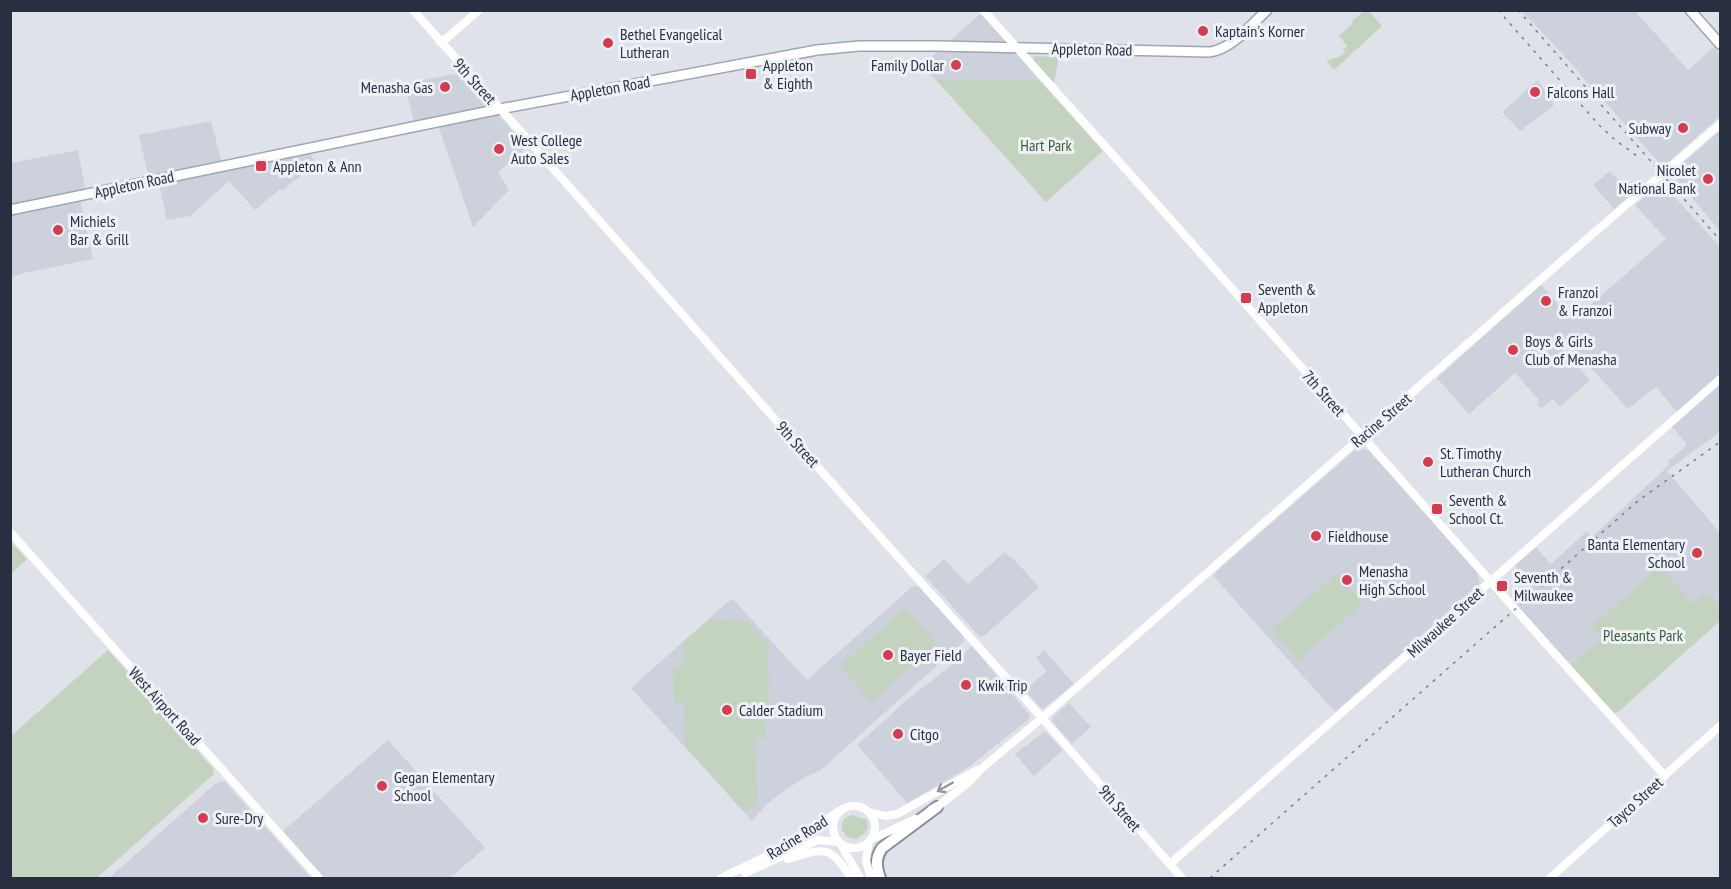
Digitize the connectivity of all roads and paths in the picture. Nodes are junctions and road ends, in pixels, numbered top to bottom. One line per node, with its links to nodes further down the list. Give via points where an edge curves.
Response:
1 (413, 10): 6 (street, 9th Street)
2 (478, 10): 6 (street)
3 (983, 10): 8 (street, 7th Street)
4 (1268, 10): 8 (main road, Appleton Road, via 1218,51)
5 (1690, 10): 7 (main road)
6 (440, 42): 9 (street, 9th Street)
7 (1720, 44)
8 (1017, 48): 9 (main road, Appleton Road, via 840,47); 13 (street, 7th Street)
9 (500, 109): 11 (main road, Appleton Road); 16 (street, 9th Street)
10 (1720, 124): 13 (street, Racine Street)
11 (10, 210)
12 (1720, 379): 15 (street, Milwaukee Street)
13 (1363, 436): 15 (street, 7th Street); 16 (street, Racine Street)
14 (10, 532): 28 (street, West Airport Road)
15 (1491, 581): 19 (street, 7th Street); 26 (street, Milwaukee Street)
16 (1042, 718): 18 (street); 26 (street, 9th Street)
17 (1720, 726): 19 (street, Tayco Street)
18 (981, 769): 20 (street); 22 (street, one-way to 22, via 897,814)
19 (1665, 776): 36 (street, Tayco Street)
20 (937, 807): 23 (street); 34 (highway, via 882,848 877,862)
21 (839, 811): 22 (street, via 858,806); 24 (street, via 832,830); 27 (street, Racine Road)
22 (870, 812): 23 (street, via 875,830)
23 (870, 841): 24 (street, via 852,848); 33 (street, via 866,861)
24 (839, 843): 25 (street, Racine Road, via 818,840); 32 (street)
25 (767, 863): 27 (street, Racine Road); 31 (street, via 824,851 836,857)
26 (1170, 864): 35 (street, 9th Street)
27 (744, 871): 29 (street, Racine Road); 30 (street, Racine Road)
28 (319, 879)
29 (722, 879)
30 (730, 879)
31 (851, 879)
32 (860, 879)
33 (871, 879)
34 (880, 879)
35 (1182, 879)
36 (1550, 879)

